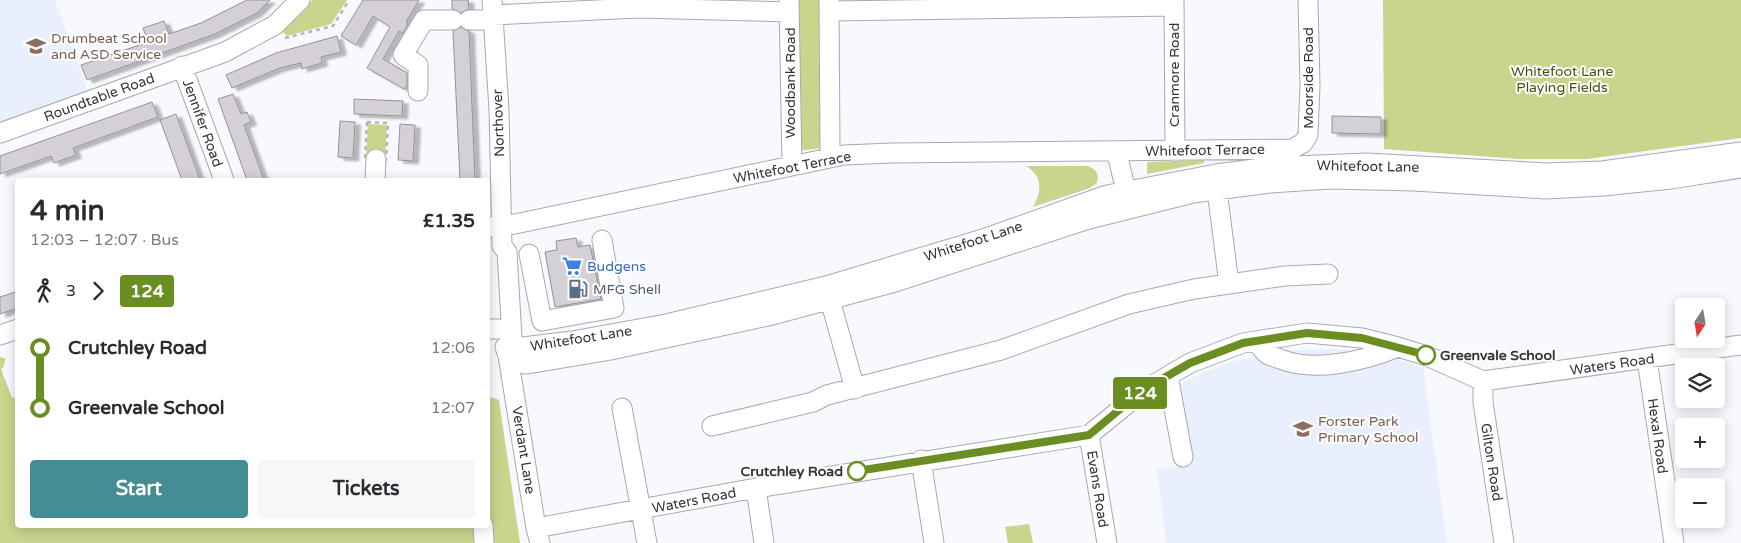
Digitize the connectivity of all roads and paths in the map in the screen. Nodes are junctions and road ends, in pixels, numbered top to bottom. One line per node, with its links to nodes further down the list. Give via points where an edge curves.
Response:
1 (300, 0): 9 (street, Roundtable Road)
2 (349, 0): 9 (path, via 333,26 285,38)
3 (1308, 0): 13 (street, Moorside Road, via 1308,135 1303,143)
4 (1174, 3): 6 (street); 14 (street, Cranmore Road)
5 (638, 4): 7 (street); 8 (street)
6 (830, 5): 17 (street, via 830,148)
7 (789, 6): 19 (street, Woodbank Road)
8 (492, 11): 11 (street, via 461,20 424,20 403,55 418,65); 26 (street, Northover, via 499,110)
9 (275, 25): 10 (street, Roundtable Road, via 225,52)
10 (182, 66): 12 (street, Roundtable Road); 22 (street, Jennifer Road)
11 (418, 91)
12 (0, 133)
13 (1292, 149): 14 (street, Whitefoot Terrace)
14 (1175, 150): 15 (street, Whitefoot Terrace)
15 (1118, 151): 17 (street, Whitefoot Terrace, via 892,153); 25 (street)
16 (1741, 152): 21 (street, Whitefoot Lane, via 1602,171 1546,173 1366,163)
17 (833, 157): 19 (street, Whitefoot Terrace)
18 (376, 159): 18 (path, via 365,159 367,122 388,123 386,160); 23 (street)
19 (792, 166): 26 (street, Whitefoot Terrace)
20 (1741, 168): 21 (street, Whitefoot Lane, via 1672,179 1546,188 1404,180)
21 (1330, 171): 24 (street, Whitefoot Lane); 25 (street, Whitefoot Lane, via 1270,167 1216,174)
22 (223, 178)
23 (375, 178)
24 (1217, 190): 25 (street, Whitefoot Lane); 33 (street)
25 (1128, 199): 34 (street, Whitefoot Lane, via 1107,194)
26 (494, 226): 28 (street, Northover)
27 (602, 240): 35 (street, via 614,308)
28 (502, 246): 30 (street, Northover, via 507,252); 36 (street, Northover, via 497,252)
29 (529, 254): 31 (street)
30 (508, 274): 31 (street); 43 (street, Northover, via 512,338)
31 (533, 274): 35 (street, via 542,321)
32 (1328, 274): 33 (street)
33 (1229, 284): 47 (street, via 1130,304 1002,350)
34 (828, 293): 39 (street, Whitefoot Lane); 43 (street, Whitefoot Lane, via 698,332 611,350 525,364); 47 (street)
35 (602, 310): 39 (street)
36 (494, 329): 43 (street, Northover)
37 (15, 330): 38 (street)
38 (0, 335)
39 (606, 335): 43 (street, Whitefoot Lane, via 522,347)
40 (1255, 341): 42 (street, via 1307,333 1362,338); 42 (street, via 1267,354 1300,364 1358,360); 45 (street, via 1190,363)
41 (1741, 344): 44 (street, Waters Road)
42 (1398, 347): 46 (street, via 1443,362)
43 (508, 356): 56 (street, Verdant Lane)
44 (1647, 359): 46 (street, Waters Road); 63 (street, Hexal Road)
45 (1168, 376): 50 (street, via 1143,390); 51 (street)
46 (1483, 381): 62 (street, Gilton Road, via 1483,402)
47 (855, 389): 49 (street)
48 (622, 408): 54 (street)
49 (712, 426)
50 (1089, 435): 52 (street, Waters Road); 61 (street, Evans Road)
51 (1183, 457)
52 (921, 460): 53 (street, Waters Road); 60 (street)
53 (756, 488): 54 (street, Waters Road); 59 (street)
54 (641, 510): 56 (street, Waters Road); 58 (street)
55 (483, 528): 57 (street)
56 (538, 535)
57 (484, 543)
58 (647, 543)
59 (764, 543)
60 (934, 543)
61 (1107, 543)
62 (1504, 543)
63 (1674, 543)

